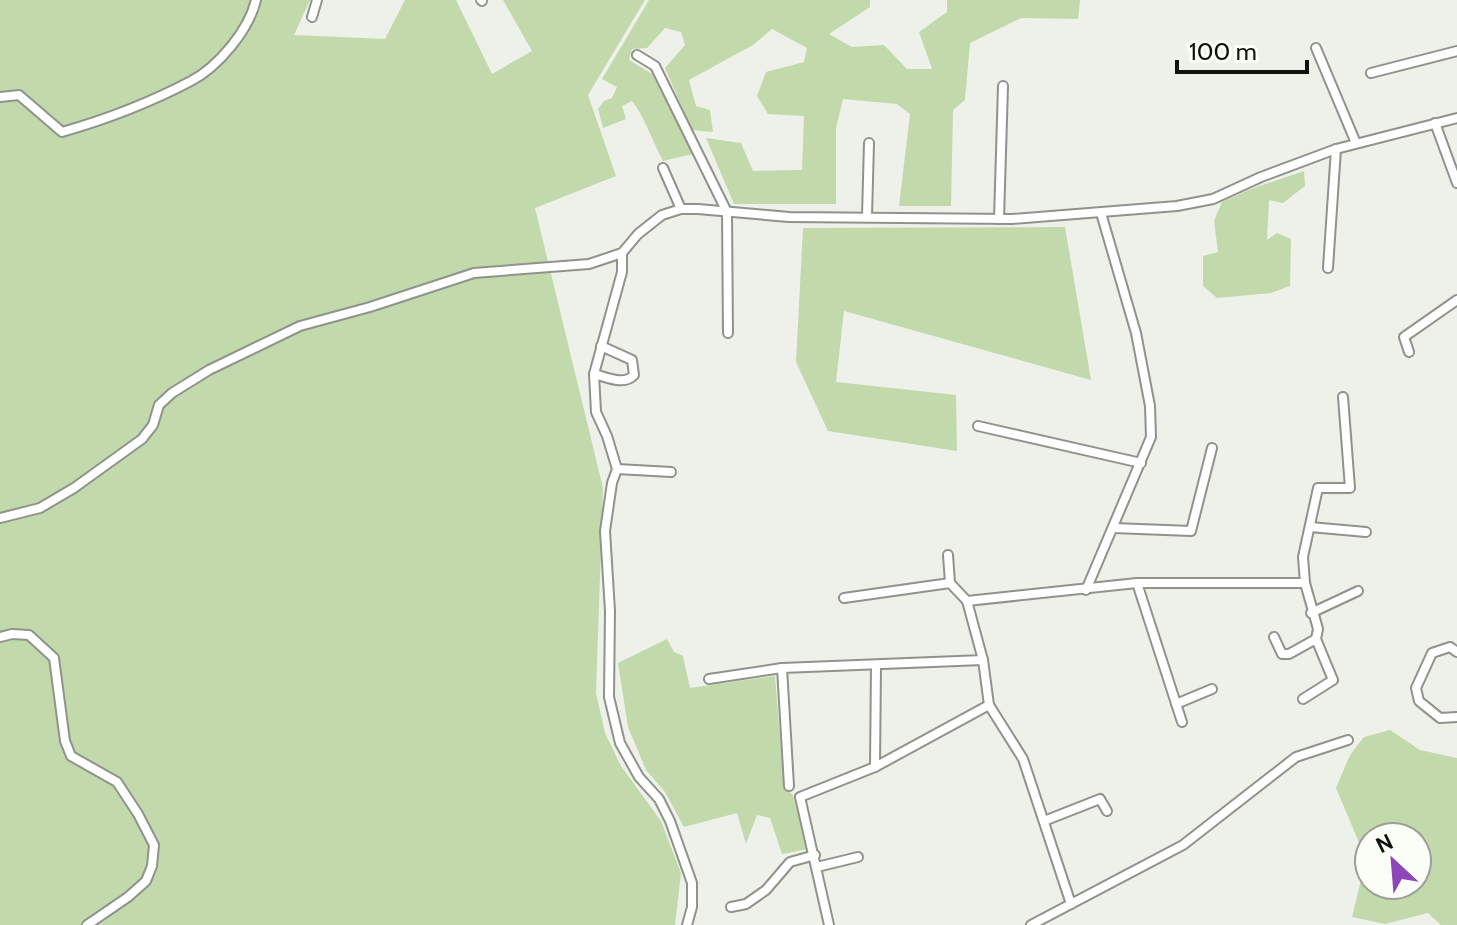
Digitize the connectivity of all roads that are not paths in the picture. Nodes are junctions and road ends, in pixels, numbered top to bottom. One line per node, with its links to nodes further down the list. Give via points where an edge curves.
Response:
1 (256, 0): 9 (street, via 231,47 193,80 85,125 62,132 19,95)
2 (317, 0): 3 (street)
3 (312, 17)
4 (1316, 48): 13 (street)
5 (1457, 51): 7 (street)
6 (637, 55): 18 (street, via 655,66)
7 (1371, 73)
8 (1003, 86): 21 (street)
9 (0, 97)
10 (1457, 118): 11 (street)
11 (1435, 123): 13 (street); 16 (street)
12 (869, 143): 20 (street)
13 (1356, 143): 14 (street)
14 (1336, 149): 19 (street, via 1213,199); 23 (street)
15 (663, 168): 17 (street)
16 (1457, 183)
17 (681, 209): 18 (street); 22 (street, via 652,221)
18 (727, 212): 20 (street); 25 (street)
19 (1101, 213): 21 (street); 32 (street, via 1136,333 1150,406 1151,437)
20 (867, 216): 21 (street)
21 (999, 219)
22 (622, 253): 26 (street, via 622,272); 35 (street, via 589,264 474,273 300,326 172,393 159,405 142,439 74,488 40,508)
23 (1328, 268)
24 (1457, 300): 27 (street, via 1404,337)
25 (728, 333)
26 (601, 346): 28 (street); 28 (street, via 632,360 634,375 623,381)
27 (1409, 352)
28 (594, 374): 33 (street, via 596,412)
29 (1343, 397): 36 (street, via 1350,488 1318,488)
30 (978, 426): 32 (street)
31 (1212, 448): 37 (street, via 1191,531)
32 (1141, 463): 37 (street)
33 (617, 469): 34 (street); 73 (street, via 605,531 609,697 620,743 659,799 688,871 692,907)
34 (671, 472)
35 (0, 518)
36 (1310, 527): 38 (street); 42 (street, via 1303,557)
37 (1113, 528): 43 (street)
38 (1366, 532)
39 (948, 555): 40 (street)
40 (950, 583): 45 (street); 46 (street)
41 (1137, 583): 42 (street); 43 (street); 58 (street)
42 (1305, 583): 47 (street)
43 (1086, 590): 46 (street)
44 (1358, 591): 47 (street)
45 (844, 598)
46 (967, 601): 52 (street)
47 (1311, 613): 50 (street)
48 (0, 637): 72 (street, via 29,635 54,658 71,756 117,782 154,845 146,881)
49 (1274, 637): 50 (street, via 1282,654)
50 (1316, 639): 57 (street, via 1333,680)
51 (1457, 652): 60 (street, via 1450,647 1432,653 1416,688 1419,701 1440,718)
52 (983, 660): 53 (street); 59 (street)
53 (876, 665): 54 (street); 63 (street)
54 (782, 668): 55 (street); 64 (street)
55 (709, 679)
56 (1212, 689): 58 (street)
57 (1303, 699)
58 (1176, 704): 61 (street)
59 (989, 705): 63 (street); 66 (street, via 1023,759)
60 (1457, 717)
61 (1182, 722)
62 (1348, 740): 70 (street, via 1296,757 1183,845)
63 (875, 767): 67 (street, via 800,797)
64 (789, 786)
65 (1107, 811): 66 (street, via 1100,799)
66 (1044, 821): 70 (street)
67 (815, 855): 69 (street); 71 (street, via 790,862 766,890)
68 (858, 857): 69 (street)
69 (817, 867): 74 (street)
70 (1071, 904): 75 (street)
71 (731, 907)
72 (87, 925)
73 (687, 925)
74 (829, 925)
75 (1031, 925)

